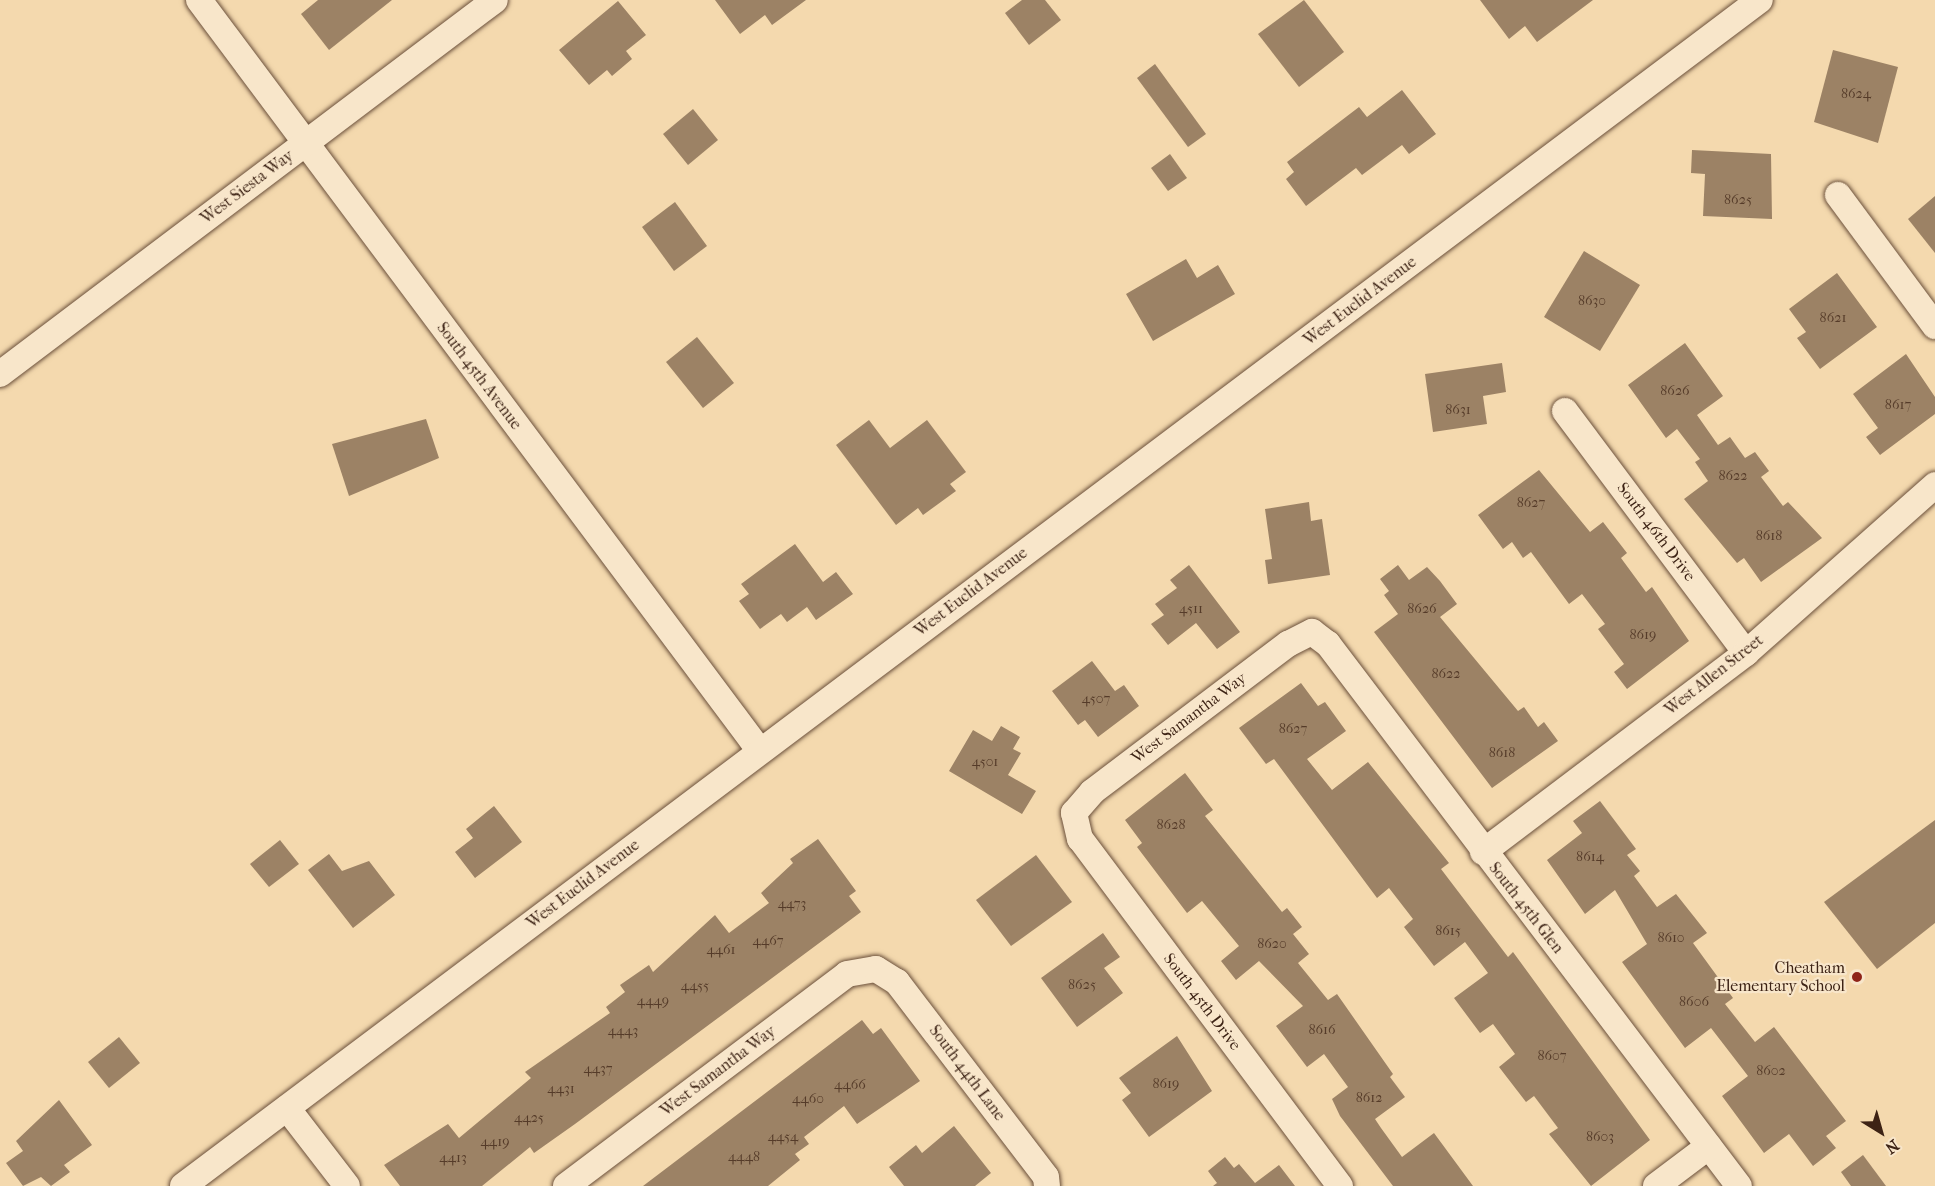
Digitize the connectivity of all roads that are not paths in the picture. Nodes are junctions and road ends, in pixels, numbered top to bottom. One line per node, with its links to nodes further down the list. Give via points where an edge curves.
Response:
1 (199, 0): 4 (street, South 45th Avenue)
2 (495, 0): 4 (street, West Siesta Way)
3 (1760, 0): 12 (street, West Euclid Avenue)
4 (305, 143): 7 (street, West Siesta Way); 12 (street, South 45th Avenue)
5 (1838, 195): 6 (street)
6 (1935, 326)
7 (0, 374)
8 (1565, 411): 11 (street, South 46th Drive)
9 (1935, 485): 11 (street, West Allen Street)
10 (1312, 632): 13 (street, West Samantha Way, via 1288,644 1092,792); 14 (street, South 45th Glen, via 1328,644)
11 (1746, 653): 14 (street, West Allen Street)
12 (759, 751): 16 (street, West Euclid Avenue)
13 (1074, 813): 22 (street, South 45th Drive, via 1080,839)
14 (1483, 852): 17 (street, South 45th Glen)
15 (876, 969): 20 (street, West Samantha Way, via 847,974); 21 (street, South 44th Lane, via 897,982 1046,1177)
16 (286, 1108): 18 (street, West Euclid Avenue); 19 (street)
17 (1708, 1146): 23 (street); 24 (street, South 45th Glen)
18 (183, 1186)
19 (347, 1186)
20 (566, 1186)
21 (1047, 1186)
22 (1340, 1186)
23 (1656, 1186)
24 (1739, 1186)

